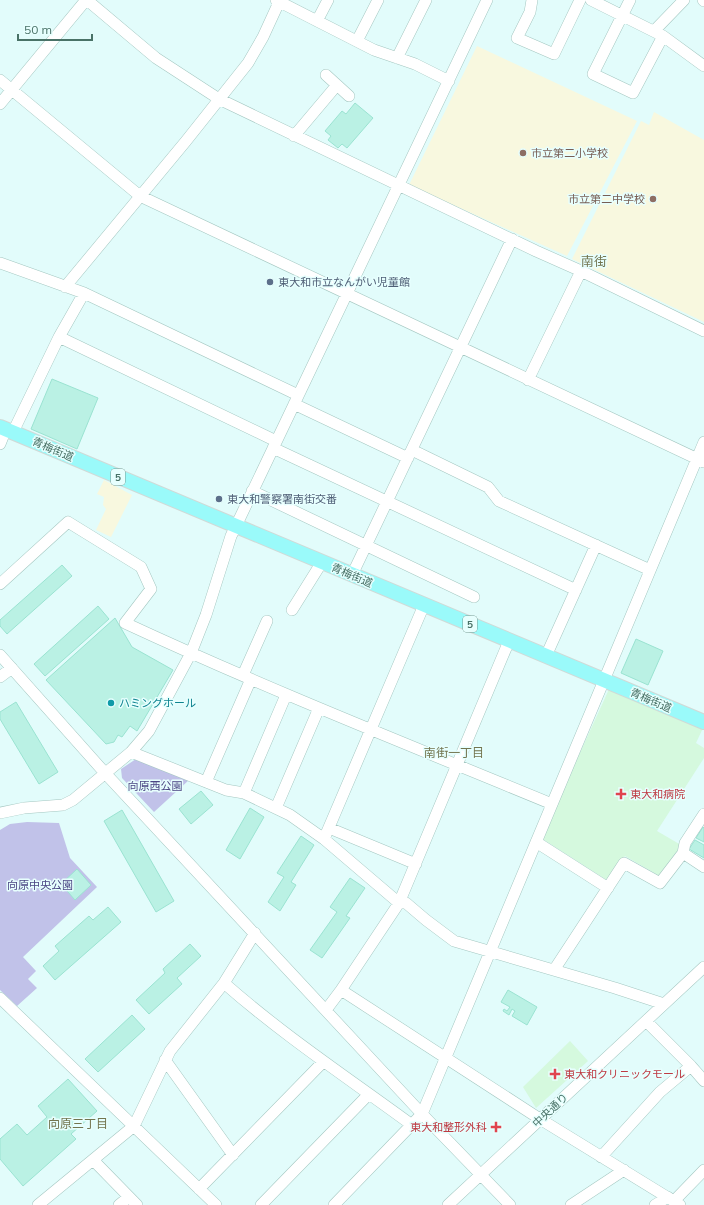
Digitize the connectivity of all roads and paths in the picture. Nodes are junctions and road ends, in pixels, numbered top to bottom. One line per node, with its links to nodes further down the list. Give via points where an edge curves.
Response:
1 (87, 0): 22 (street); 24 (street, via 156,58)
2 (328, 0): 13 (street)
3 (378, 0): 15 (street)
4 (426, 0): 16 (street)
5 (487, 0): 20 (street)
6 (532, 0): 7 (street, via 530,12 517,38 554,54)
7 (580, 0)
8 (590, 0): 12 (street)
9 (630, 0): 12 (street)
10 (684, 0): 14 (street)
11 (279, 1): 13 (street); 24 (street, via 263,37 248,62)
12 (622, 15): 14 (street); 14 (street, via 594,75 633,93)
13 (317, 21): 15 (street)
14 (658, 33): 17 (street)
15 (357, 41): 16 (street)
16 (397, 58): 20 (street)
17 (704, 66)
18 (326, 75): 21 (street)
19 (0, 80): 22 (street)
20 (448, 81): 27 (street)
21 (337, 85): 23 (street); 26 (street)
22 (12, 90): 25 (street); 28 (street)
23 (349, 96)
24 (219, 99): 26 (street); 28 (street)
25 (0, 104)
26 (294, 136): 27 (street)
27 (399, 186): 29 (street); 34 (street)
28 (140, 196): 32 (street); 34 (street)
29 (512, 239): 31 (street); 37 (street)
30 (0, 264): 32 (street)
31 (580, 271): 35 (street); 38 (street)
32 (65, 287): 33 (street)
33 (84, 293): 36 (street); 39 (street)
34 (346, 294): 37 (street); 39 (street)
35 (704, 331)
36 (59, 337): 40 (street); 43 (street)
37 (460, 348): 38 (street); 44 (street)
38 (528, 380): 45 (street)
39 (296, 400): 43 (street); 44 (street)
40 (6, 430): 42 (street); 48 (main road, 青梅街道 / 5)
41 (704, 442): 45 (street)
42 (0, 444)
43 (275, 444): 46 (street); 47 (street)
44 (410, 454): 47 (street); 50 (street, via 488,487 499,500)
45 (700, 460): 52 (street)
46 (252, 491): 48 (street); 49 (street)
47 (387, 501): 49 (street); 55 (street)
48 (236, 526): 51 (main road, 青梅街道 / 5); 61 (street)
49 (366, 545): 53 (street); 56 (street)
50 (596, 545): 52 (street); 55 (street)
51 (322, 562): 53 (main road, 青梅街道 / 5); 58 (street)
52 (650, 570): 67 (street)
53 (352, 575): 57 (main road, 青梅街道 / 5)
54 (0, 584): 61 (street, via 68,522 141,568 151,589 124,623)
55 (576, 590): 63 (street)
56 (474, 597)
57 (424, 605): 60 (main road, 青梅街道 / 5); 71 (street)
58 (292, 610)
59 (267, 621): 66 (street)
60 (509, 641): 63 (main road, 青梅街道 / 5); 73 (street)
61 (191, 654): 66 (street); 72 (street, via 149,731)
62 (0, 655): 64 (street)
63 (546, 656): 67 (main road, 青梅街道 / 5)
64 (12, 668): 65 (street); 74 (street)
65 (0, 677)
66 (247, 677): 68 (street); 75 (street)
67 (604, 680): 70 (main road, 青梅街道 / 5); 77 (street)
68 (286, 694): 69 (street); 76 (street)
69 (319, 708): 71 (street); 78 (street)
70 (704, 722)
71 (371, 729): 73 (street); 81 (street)
72 (131, 752): 74 (street); 75 (street)
73 (458, 765): 77 (street); 85 (street)
74 (105, 773): 79 (street, via 73,800 63,805); 89 (street)
75 (206, 782): 76 (street, via 226,790)
76 (244, 793): 78 (street)
77 (552, 804): 83 (street)
78 (276, 808): 82 (street, via 290,814)
79 (0, 812)
80 (704, 814): 84 (street, via 685,843)
81 (329, 828): 82 (street); 85 (street)
82 (324, 839): 88 (street)
83 (536, 842): 87 (street); 90 (street)
84 (683, 853): 86 (street); 87 (street, via 660,883 624,863)
85 (416, 864): 88 (street)
86 (704, 867)
87 (608, 888): 92 (street)
88 (399, 903): 90 (street, via 406,903 454,941); 94 (street)
89 (255, 933): 93 (street); 97 (street)
90 (490, 951): 92 (street); 99 (street)
91 (704, 967): 96 (street, 中央通り)
92 (554, 970): 96 (street)
93 (224, 983): 100 (street); 101 (street)
94 (341, 990): 97 (street); 99 (street)
95 (0, 998): 108 (street)
96 (664, 1004): 98 (street, 中央通り)
97 (326, 1010): 105 (street)
98 (646, 1021): 102 (street); 106 (street, 中央通り)
99 (446, 1058): 105 (street); 106 (street)
100 (165, 1060): 108 (street); 109 (street)
101 (323, 1062): 104 (street); 109 (street)
102 (691, 1066): 103 (street); 110 (street, via 660,1092)
103 (704, 1081)
104 (369, 1094): 107 (street); 121 (street)
105 (422, 1114): 107 (street); 114 (street)
106 (540, 1119): 110 (street); 114 (street, 中央通り)
107 (412, 1125): 122 (street)
108 (134, 1126): 111 (street); 115 (street)
109 (233, 1156): 115 (street)
110 (601, 1157): 112 (street)
111 (94, 1160): 116 (street); 118 (street)
112 (624, 1170): 117 (street); 125 (street)
113 (704, 1170): 117 (street)
114 (482, 1174): 123 (street, 中央通り); 124 (street)
115 (199, 1189): 120 (street)
116 (133, 1201): 119 (street)
117 (674, 1201): 126 (street)
118 (38, 1205)
119 (119, 1205)
120 (216, 1205)
121 (262, 1205)
122 (334, 1205)
123 (448, 1205)
124 (510, 1205)
125 (571, 1205)
126 (655, 1205)

